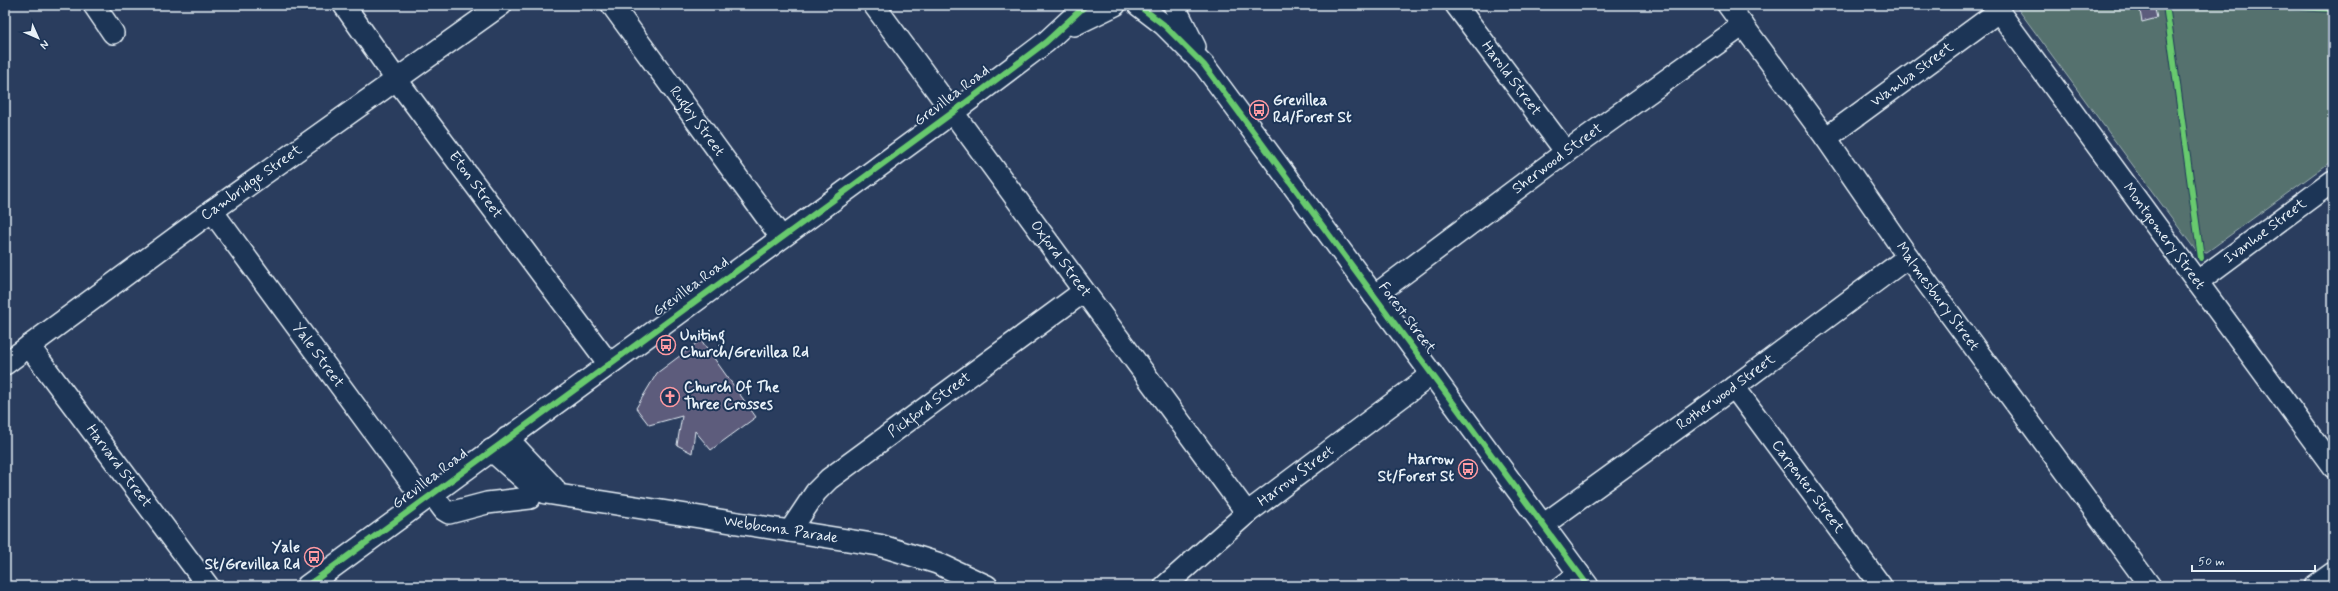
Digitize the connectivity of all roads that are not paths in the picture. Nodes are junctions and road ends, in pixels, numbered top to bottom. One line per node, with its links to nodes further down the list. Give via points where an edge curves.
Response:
1 (94, 5): 14 (street)
2 (344, 5): 17 (street, Eton Street)
3 (501, 5): 17 (street, Cambridge Street)
4 (612, 5): 23 (street, Rugby Street)
5 (874, 5): 18 (street, Oxford Street)
6 (1086, 5): 15 (street, Grevillea Road)
7 (1116, 5): 15 (street, Grevillea Road, via 1082,20)
8 (1138, 5): 16 (street, via 1164,25)
9 (1174, 5): 16 (street)
10 (1456, 5): 20 (street, Harold Street)
11 (1728, 5): 13 (street, Malmesbury Street)
12 (1996, 8): 19 (street, Wamba Street); 25 (street, Montgomery Street)
13 (1742, 25): 19 (street, Malmesbury Street); 20 (street, Sherwood Street)
14 (113, 33)
15 (1046, 42): 18 (street, Grevillea Road)
16 (1204, 65): 27 (street, Forest Street)
17 (396, 79): 22 (street, Cambridge Street); 30 (street, Eton Street)
18 (952, 112): 23 (street, Grevillea Road); 26 (street, Oxford Street)
19 (1826, 138): 24 (street, Malmesbury Street)
20 (1566, 152): 27 (street, Sherwood Street)
21 (2333, 181): 25 (street, Ivanhoe Street)
22 (212, 211): 28 (street, Cambridge Street); 35 (street, Yale Street)
23 (781, 237): 30 (street, Grevillea Road)
24 (1908, 257): 32 (street, Rotherwood Street); 47 (street, Malmesbury Street)
25 (2197, 282): 34 (street, Montgomery Street)
26 (1083, 292): 37 (street, Oxford Street); 39 (street, Pickford Street, via 828,479 816,492)
27 (1374, 296): 31 (street, Forest Street)
28 (29, 346): 29 (street, Cambridge Street); 42 (street, Harvard Street)
29 (5, 364)
30 (609, 364): 33 (street, Grevillea Road)
31 (1432, 374): 37 (street, Harrow Street); 38 (street, Forest Street)
32 (1734, 387): 38 (street, Rotherwood Street); 46 (street, Carpenter Street)
33 (499, 444): 35 (street, Grevillea Road); 39 (street, Webbcona Parade, via 538,490 551,494)
34 (2333, 467)
35 (428, 497): 36 (street, Yale Street, via 449,512 487,503); 43 (street, Grevillea Road)
36 (530, 498)
37 (1247, 513): 45 (street, Harrow Street)
38 (1543, 525): 41 (street, Forest Street)
39 (790, 531): 44 (street, Webbcona Parade, via 886,546 937,562)
40 (2333, 573): 48 (street)
41 (1576, 582)
42 (208, 586)
43 (307, 586)
44 (987, 586)
45 (1165, 586)
46 (1881, 586)
47 (2150, 586)
48 (2315, 586)

